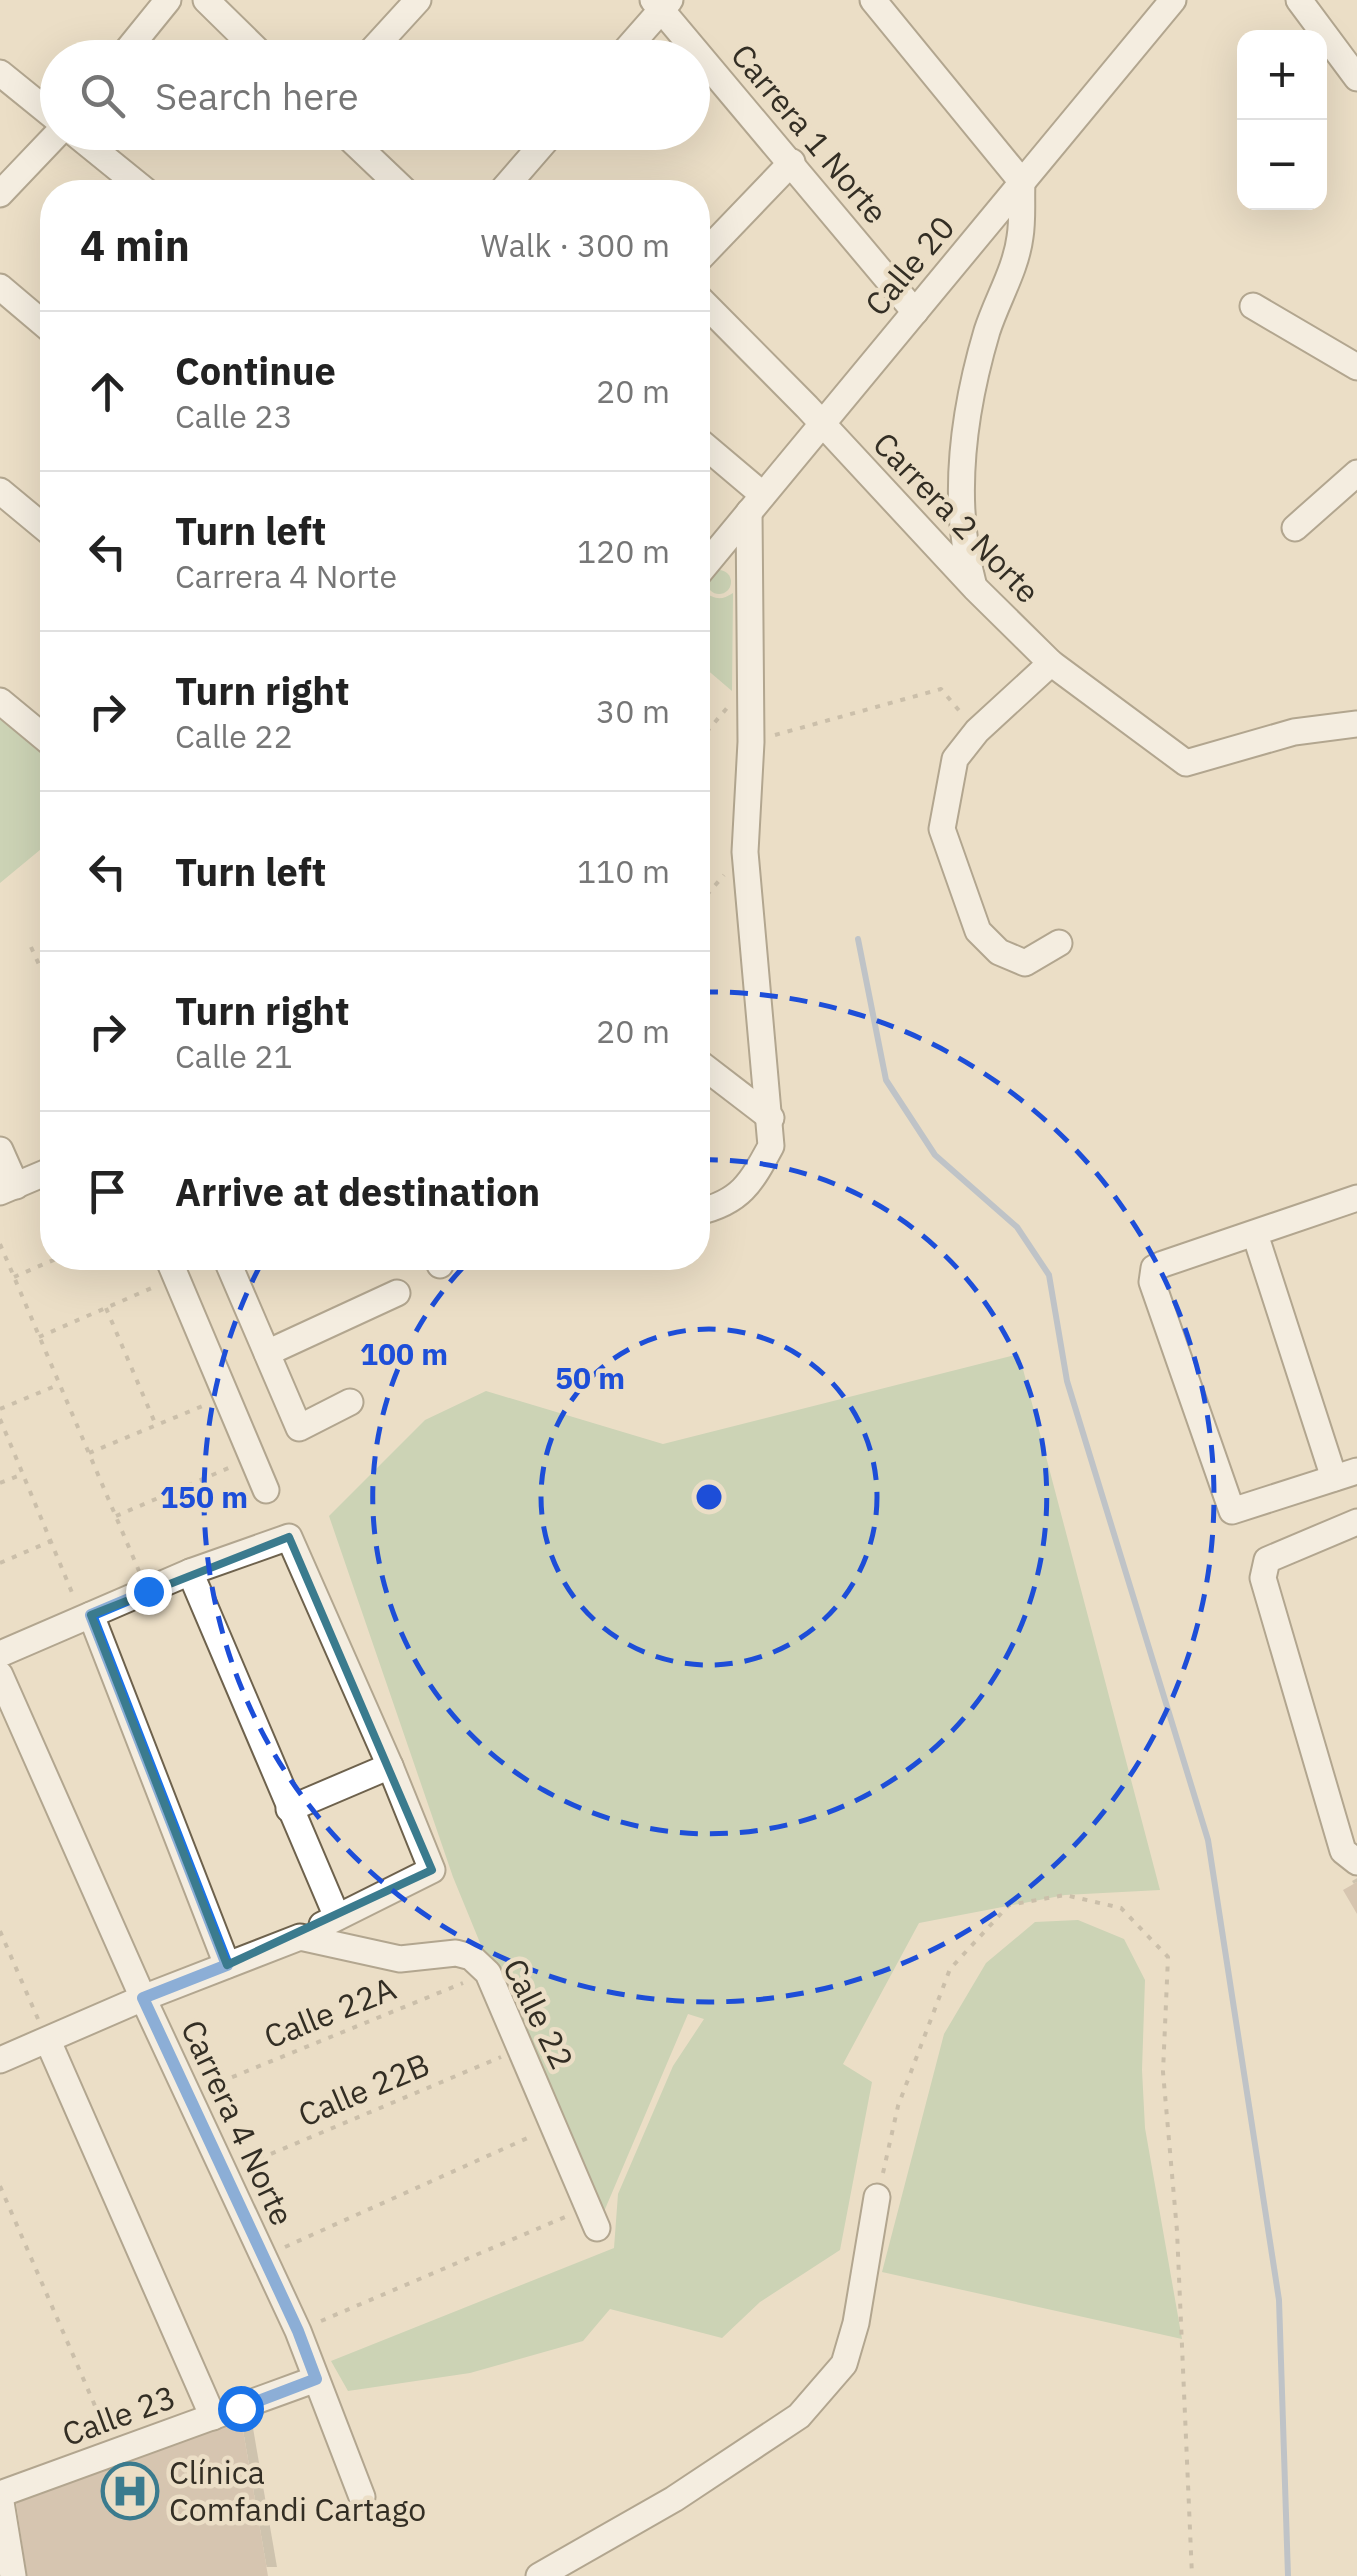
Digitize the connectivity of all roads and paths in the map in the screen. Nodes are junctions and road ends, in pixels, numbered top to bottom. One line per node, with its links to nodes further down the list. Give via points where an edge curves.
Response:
1 (168, 0): 9 (street)
2 (206, 0): 10 (street)
3 (418, 0): 11 (street)
4 (907, 0): 8 (street)
5 (1173, 0): 26 (street, Calle 20)
6 (1299, 0): 16 (street)
7 (661, 3): 12 (street); 13 (street, Carrera 1 Norte)
8 (880, 10): 26 (street)
9 (136, 40)
10 (247, 40)
11 (381, 40)
12 (632, 40)
13 (691, 40)
14 (710, 62): 22 (street, Carrera 1 Norte)
15 (0, 73): 17 (street)
16 (1357, 78)
17 (40, 105)
18 (42, 150): 27 (street)
19 (95, 150): 23 (street)
20 (362, 150): 24 (street)
21 (537, 150): 25 (street)
22 (792, 162): 28 (street); 32 (street, Carrera 1 Norte)
23 (132, 180)
24 (393, 180)
25 (511, 180)
26 (1022, 182): 32 (street, Calle 20); 43 (street, via 1020,239 987,332 964,431 963,532)
27 (0, 194)
28 (710, 247)
29 (0, 287): 33 (street)
30 (1253, 306): 34 (street)
31 (710, 308): 35 (street, Carrera 2 Norte)
32 (915, 312): 35 (street, Calle 20)
33 (40, 321)
34 (1357, 367)
35 (822, 424): 39 (street, Calle 20); 43 (street, Carrera 2 Norte)
36 (710, 453): 39 (street)
37 (1357, 473): 41 (street)
38 (0, 490): 40 (street)
39 (756, 504): 42 (street, Calle 20); 45 (street)
40 (40, 524)
41 (1295, 528)
42 (710, 560)
43 (974, 588): 44 (street, Carrera 2 Norte)
44 (1051, 663): 47 (street, Carrera 2 Norte, via 1186,763 1294,732); 50 (street)
45 (749, 684): 49 (path); 51 (street)
46 (0, 700): 48 (street)
47 (1357, 724)
48 (40, 725)
49 (710, 728)
50 (977, 731): 51 (path, via 941,689); 54 (street, via 956,759 942,829 978,930 999,952 1025,963)
51 (751, 742): 52 (street)
52 (745, 852): 53 (path); 58 (street)
53 (710, 891)
54 (1060, 943)
55 (32, 948): 56 (path)
56 (40, 966)
57 (710, 1071): 58 (street)
58 (771, 1118): 63 (street, via 772,1146 751,1184)
59 (0, 1150): 61 (street)
60 (40, 1175): 61 (street)
61 (8, 1189)
62 (1357, 1198): 64 (street)
63 (710, 1202)
64 (1255, 1234): 84 (street); 84 (street, via 1154,1268 1152,1282 1232,1510)
65 (0, 1244): 70 (path)
66 (40, 1266): 70 (path)
67 (168, 1270): 72 (path)
68 (174, 1270): 76 (street)
69 (231, 1270): 74 (street)
70 (14, 1278): 73 (path)
71 (398, 1293): 74 (street)
72 (106, 1308): 73 (path); 80 (path)
73 (40, 1337): 75 (path)
74 (267, 1353): 77 (street, via 299,1428)
75 (60, 1384): 78 (path); 81 (path)
76 (228, 1396): 80 (path); 82 (street)
77 (350, 1402)
78 (0, 1409)
79 (0, 1419): 83 (path)
80 (156, 1425): 81 (path)
81 (89, 1453): 87 (path)
82 (252, 1458): 86 (street); 87 (path)
83 (22, 1474): 85 (path); 89 (path)
84 (1345, 1474)
85 (0, 1483)
86 (266, 1490)
87 (116, 1516): 92 (path)
88 (1357, 1522): 98 (street, via 1267,1560 1263,1578 1344,1852)
89 (51, 1540): 90 (path); 93 (path)
90 (0, 1563)
91 (190, 1572): 92 (street); 96 (street, via 289,1536); 97 (street)
92 (148, 1591): 93 (street)
93 (87, 1617): 94 (street); 102 (street)
94 (0, 1654)
95 (0, 1675): 104 (street, Carrera 4 Norte)
96 (390, 1766): 97 (street); 99 (street, via 432,1870)
97 (289, 1808): 99 (street)
98 (1357, 1862)
99 (336, 1917): 101 (street)
100 (0, 1931): 105 (path)
101 (300, 1937): 102 (street); 103 (street, Calle 22, via 400,1959 456,1953)
102 (227, 1965): 104 (street)
103 (488, 1973): 106 (street, Calle 22); 108 (path, Calle 22A)
104 (143, 1998): 105 (street); 108 (street, Carrera 4 Norte)
105 (48, 2041): 107 (street); 117 (street)
106 (521, 2048): 109 (street, Calle 22); 110 (path, Calle 22B)
107 (0, 2060)
108 (190, 2095): 110 (street, Carrera 4 Norte)
109 (554, 2126): 113 (street, Calle 22); 114 (path)
110 (224, 2173): 114 (street, Carrera 4 Norte)
111 (0, 2186): 118 (path)
112 (877, 2197): 122 (street, via 844,2364 798,2416 674,2500); 123 (path, via 898,2106 950,1969 1009,1905 1065,1895 1121,1908 1168,1957 1163,2072 1178,2231)
113 (592, 2218): 115 (path)
114 (263, 2258): 115 (street, Carrera 4 Norte)
115 (298, 2331): 116 (street, Carrera 4 Norte)
116 (316, 2379): 117 (street, Calle 23); 120 (street, Carrera 4 Norte)
117 (213, 2417): 118 (street, Calle 23)
118 (114, 2452): 119 (street, Calle 23)
119 (0, 2495): 121 (street)
120 (362, 2497)
121 (13, 2576)
122 (539, 2576)
123 (1192, 2576)

